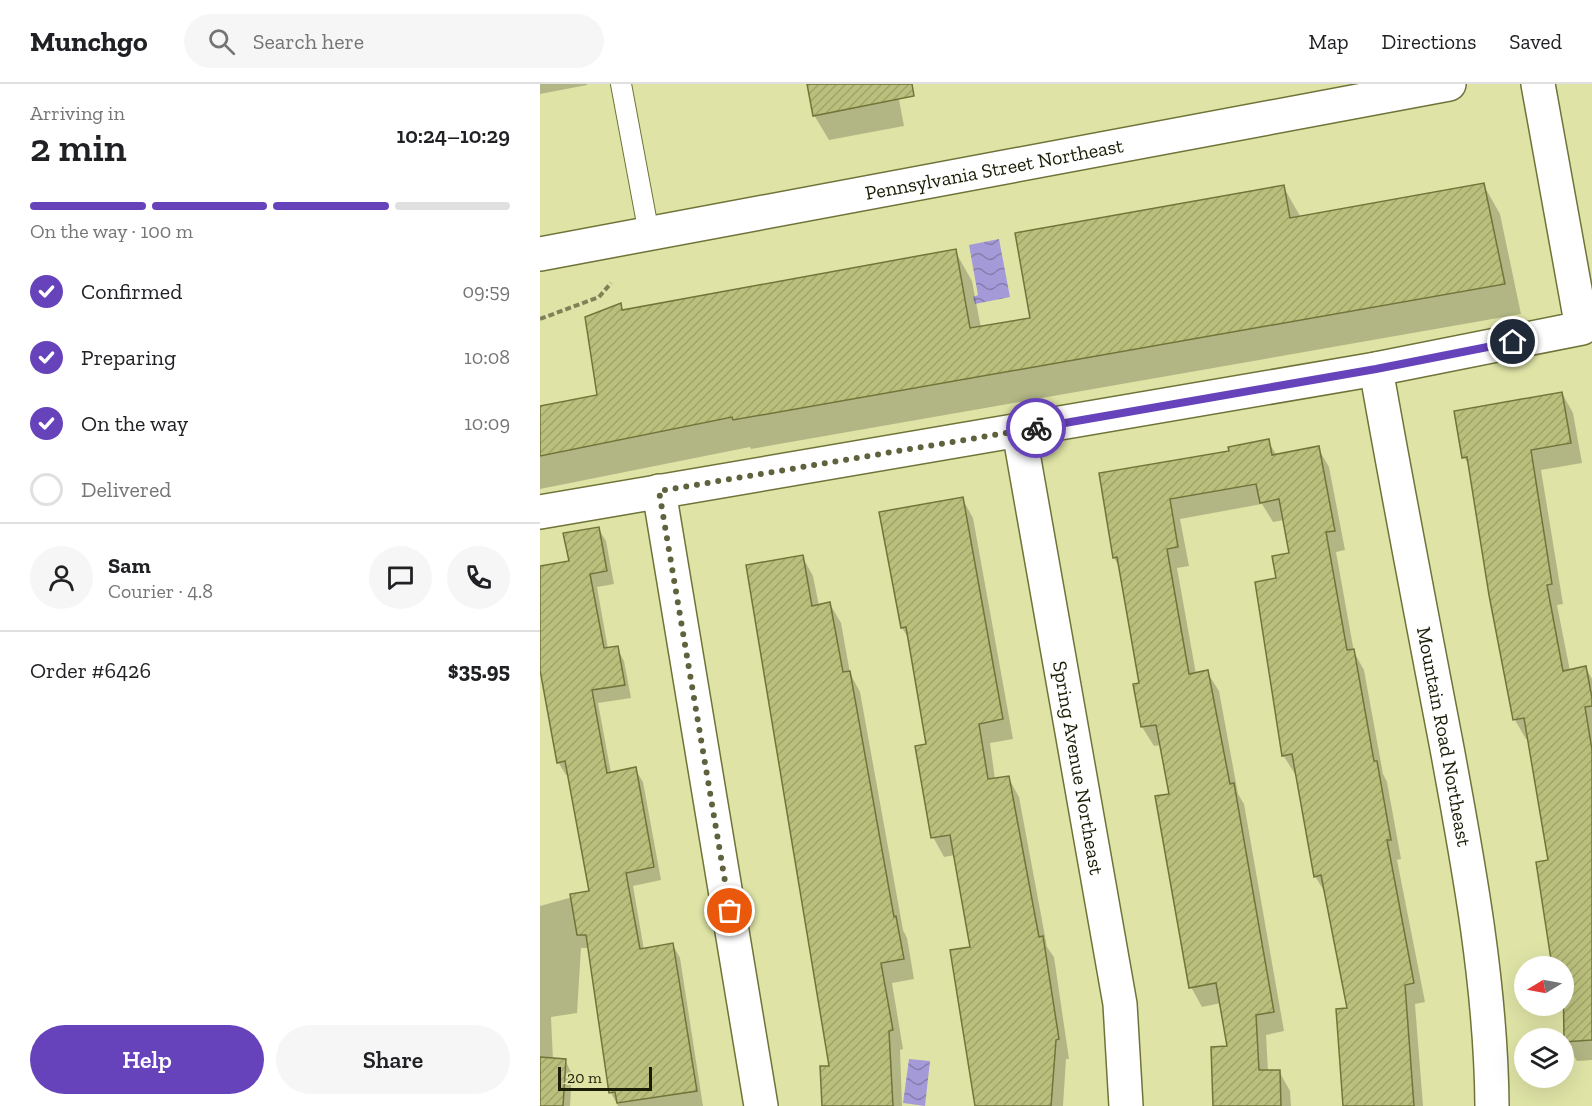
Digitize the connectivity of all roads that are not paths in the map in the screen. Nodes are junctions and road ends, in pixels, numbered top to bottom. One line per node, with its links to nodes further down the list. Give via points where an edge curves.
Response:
1 (621, 84): 4 (lane)
2 (1449, 84): 4 (street, Pennsylvania Street Northeast)
3 (1538, 84): 6 (street)
4 (649, 234): 5 (street, Pennsylvania Street Northeast)
5 (540, 254)
6 (1587, 327): 7 (street)
7 (1376, 369): 8 (street); 13 (street, Mountain Road Northeast, via 1479,936 1489,1023)
8 (1018, 431): 9 (street); 12 (street, Spring Avenue Northeast, via 1120,1004)
9 (659, 491): 10 (street); 11 (street)
10 (540, 512)
11 (761, 1106)
12 (1126, 1106)
13 (1492, 1106)

